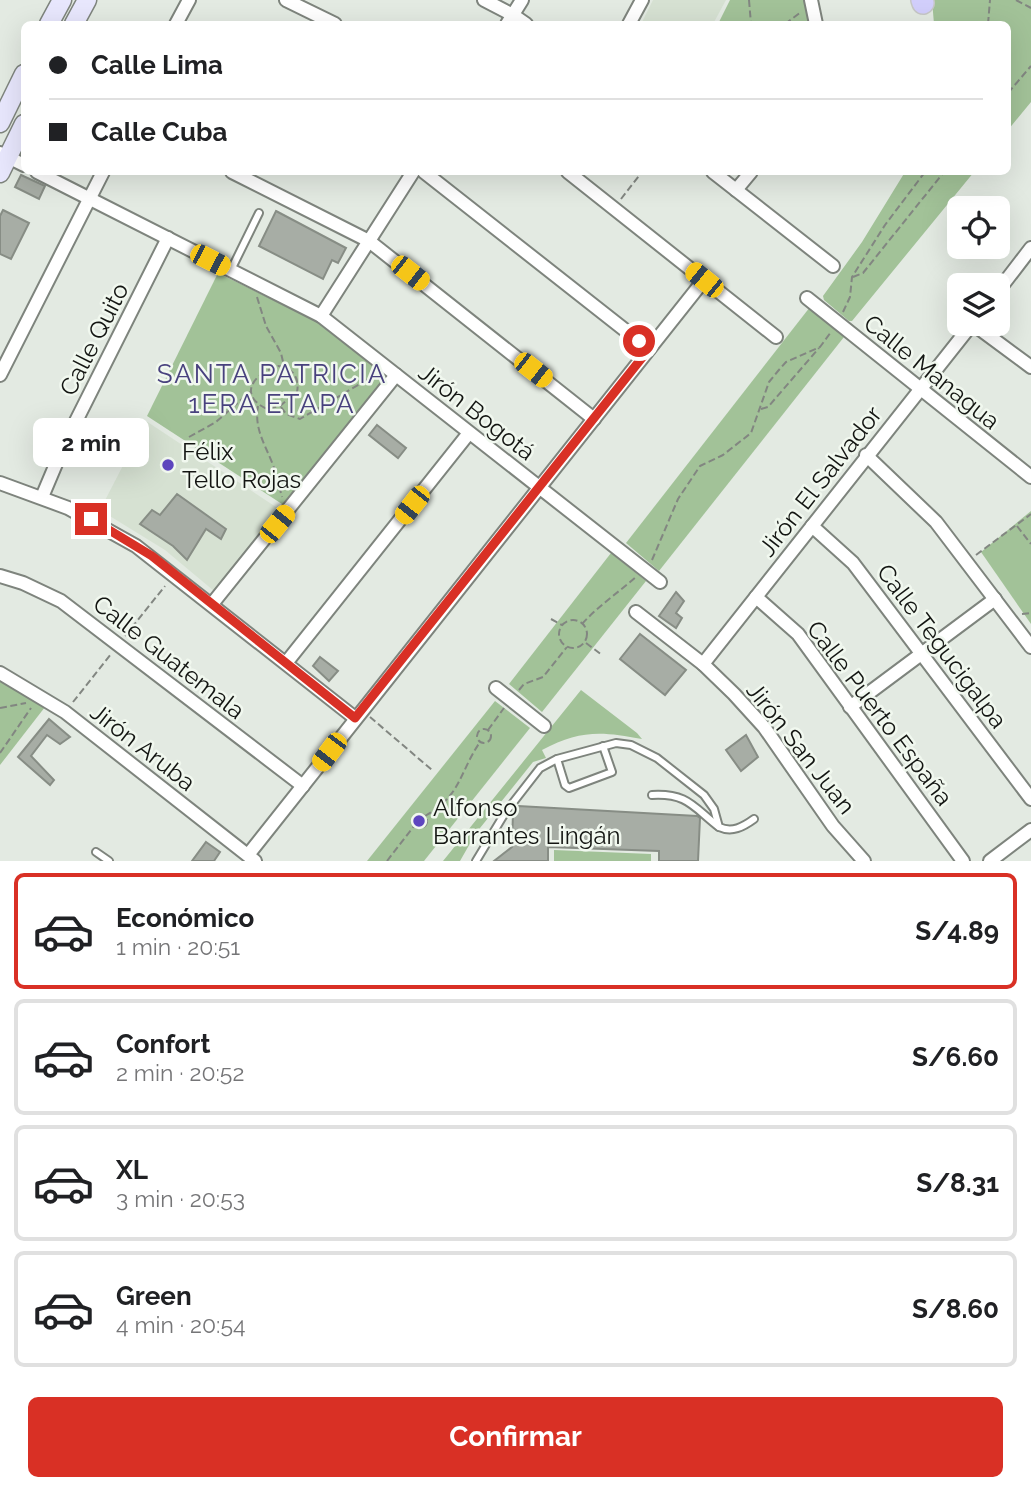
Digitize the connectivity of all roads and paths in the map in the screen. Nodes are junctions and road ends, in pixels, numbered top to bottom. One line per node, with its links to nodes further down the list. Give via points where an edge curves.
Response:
1 (62, 0): 14 (main road)
2 (87, 0): 15 (main road)
3 (189, 0): 16 (street)
4 (286, 0): 17 (street)
5 (484, 0): 13 (street)
6 (522, 0): 13 (street)
7 (642, 0): 18 (street)
8 (749, 0): 19 (path)
9 (990, 0): 22 (path)
10 (1016, 0): 12 (path)
11 (809, 4): 20 (path); 21 (street)
12 (1031, 8)
13 (510, 20)
14 (52, 21)
15 (76, 21)
16 (178, 21)
17 (329, 21)
18 (631, 21)
19 (751, 21)
20 (789, 21)
21 (816, 21)
22 (988, 21)
23 (1031, 66): 25 (path)
24 (21, 80): 26 (main road)
25 (1011, 89)
26 (0, 123)
27 (21, 128): 28 (main road)
28 (4, 154): 29 (street); 30 (main road)
29 (21, 163)
30 (0, 173)
31 (43, 175): 43 (street, Jirón Bogotá)
32 (101, 175): 43 (street)
33 (238, 175): 47 (street)
34 (411, 175): 47 (street)
35 (428, 175): 62 (street)
36 (572, 175): 44 (street)
37 (640, 175): 44 (path)
38 (717, 175): 42 (street)
39 (748, 175): 42 (street)
40 (923, 175): 52 (path)
41 (942, 175): 52 (path, via 863,273)
42 (736, 190): 49 (street)
43 (89, 199): 46 (street, Jirón Bogotá); 66 (street)
44 (614, 208): 53 (street)
45 (259, 213): 50 (lane)
46 (168, 238): 50 (street, Jirón Bogotá); 79 (street, Calle Quito)
47 (369, 240): 56 (street); 72 (street)
48 (1030, 249): 51 (street)
49 (833, 266)
50 (231, 270): 56 (street, Jirón Bogotá)
51 (1010, 275)
52 (852, 277): 57 (path, via 850,297)
53 (704, 280): 60 (street); 62 (street)
54 (257, 296): 63 (path)
55 (807, 298): 57 (street, Calle Managua)
56 (321, 316): 65 (street, Jirón Bogotá)
57 (837, 323): 61 (path); 67 (street, Calle Managua)
58 (962, 336): 67 (street, Jirón El Salvador)
59 (988, 336): 64 (street)
60 (776, 337)
61 (820, 347): 71 (path, via 768,407); 71 (path, via 786,362 769,382)
62 (649, 349): 72 (street)
63 (284, 366): 68 (path, via 261,374); 70 (path, via 293,372 299,386)
64 (1031, 367)
65 (392, 372): 70 (path, via 300,419 286,415); 73 (street, Jirón Bogotá); 91 (street)
66 (0, 375)
67 (920, 388): 75 (street, Jirón El Salvador); 76 (street, Calle Managua)
68 (251, 392): 69 (path); 74 (path)
69 (258, 405): 70 (path, via 267,409); 80 (path, via 259,435)
70 (281, 406)
71 (760, 410): 86 (path, via 751,433 700,466 678,499)
72 (594, 419): 78 (street)
73 (469, 432): 78 (street, Jirón Bogotá); 103 (street)
74 (189, 438)
75 (866, 455): 83 (street, Jirón El Salvador); 85 (street, via 936,522)
76 (1031, 477)
77 (0, 483): 79 (street)
78 (540, 488): 86 (street, Jirón Bogotá); 110 (street)
79 (42, 497): 91 (street, via 121,536)
80 (285, 506)
81 (1031, 514): 82 (path)
82 (1016, 525): 84 (path); 85 (path)
83 (812, 526): 89 (street, Jirón El Salvador); 101 (street, Calle Tegucigalpa, via 853,563)
84 (1031, 544)
85 (967, 562): 90 (street)
86 (644, 570): 88 (street, Jirón Bogotá); 96 (path)
87 (0, 576): 118 (street, Calle Guatemala, via 61,601)
88 (660, 582)
89 (756, 597): 104 (street, Jirón El Salvador); 108 (street, Calle Puerto España, via 797,634)
90 (995, 599): 100 (street); 101 (street)
91 (212, 604): 103 (street)
92 (636, 612): 104 (street, Jirón San Juan)
93 (1031, 613): 94 (path)
94 (1021, 615)
95 (551, 619): 97 (path)
96 (582, 624): 97 (path, via 571,621); 98 (path)
97 (563, 625): 99 (path, via 560,639)
98 (585, 642): 99 (path); 102 (path)
99 (567, 647): 107 (path, via 543,677 524,684)
100 (1031, 647)
101 (922, 654): 108 (street); 120 (street, Calle Tegucigalpa)
102 (602, 655)
103 (286, 663): 110 (street)
104 (703, 664): 131 (street, Jirón San Juan, via 764,727 833,826)
105 (0, 673): 127 (street, Jirón Aruba, via 65,712)
106 (496, 688): 107 (street)
107 (511, 699): 111 (street); 112 (path)
108 (850, 707): 132 (street, Calle Puerto España)
109 (0, 708): 115 (path, via 36,701)
110 (355, 718): 117 (path, via 371,718); 118 (street)
111 (544, 726)
112 (488, 730): 113 (path, via 477,733); 113 (path, via 491,740)
113 (480, 742): 121 (path, via 460,783 441,807)
114 (603, 746): 116 (lane); 116 (lane, via 612,772 569,788); 124 (lane, via 631,745 657,758 704,795 714,808)
115 (0, 753)
116 (557, 759): 130 (lane, via 540,768)
117 (432, 770)
118 (303, 786): 127 (street)
119 (652, 795): 124 (lane, via 671,794 689,801)
120 (1031, 799)
121 (425, 816): 123 (path, via 414,817); 123 (path, via 425,827)
122 (754, 819): 124 (lane, via 732,830)
123 (414, 826): 129 (path)
124 (719, 827)
125 (1031, 830): 133 (street)
126 (96, 852): 128 (lane)
127 (251, 858)
128 (109, 861)
129 (387, 861)
130 (476, 861)
131 (864, 861)
132 (963, 861)
133 (990, 861)

